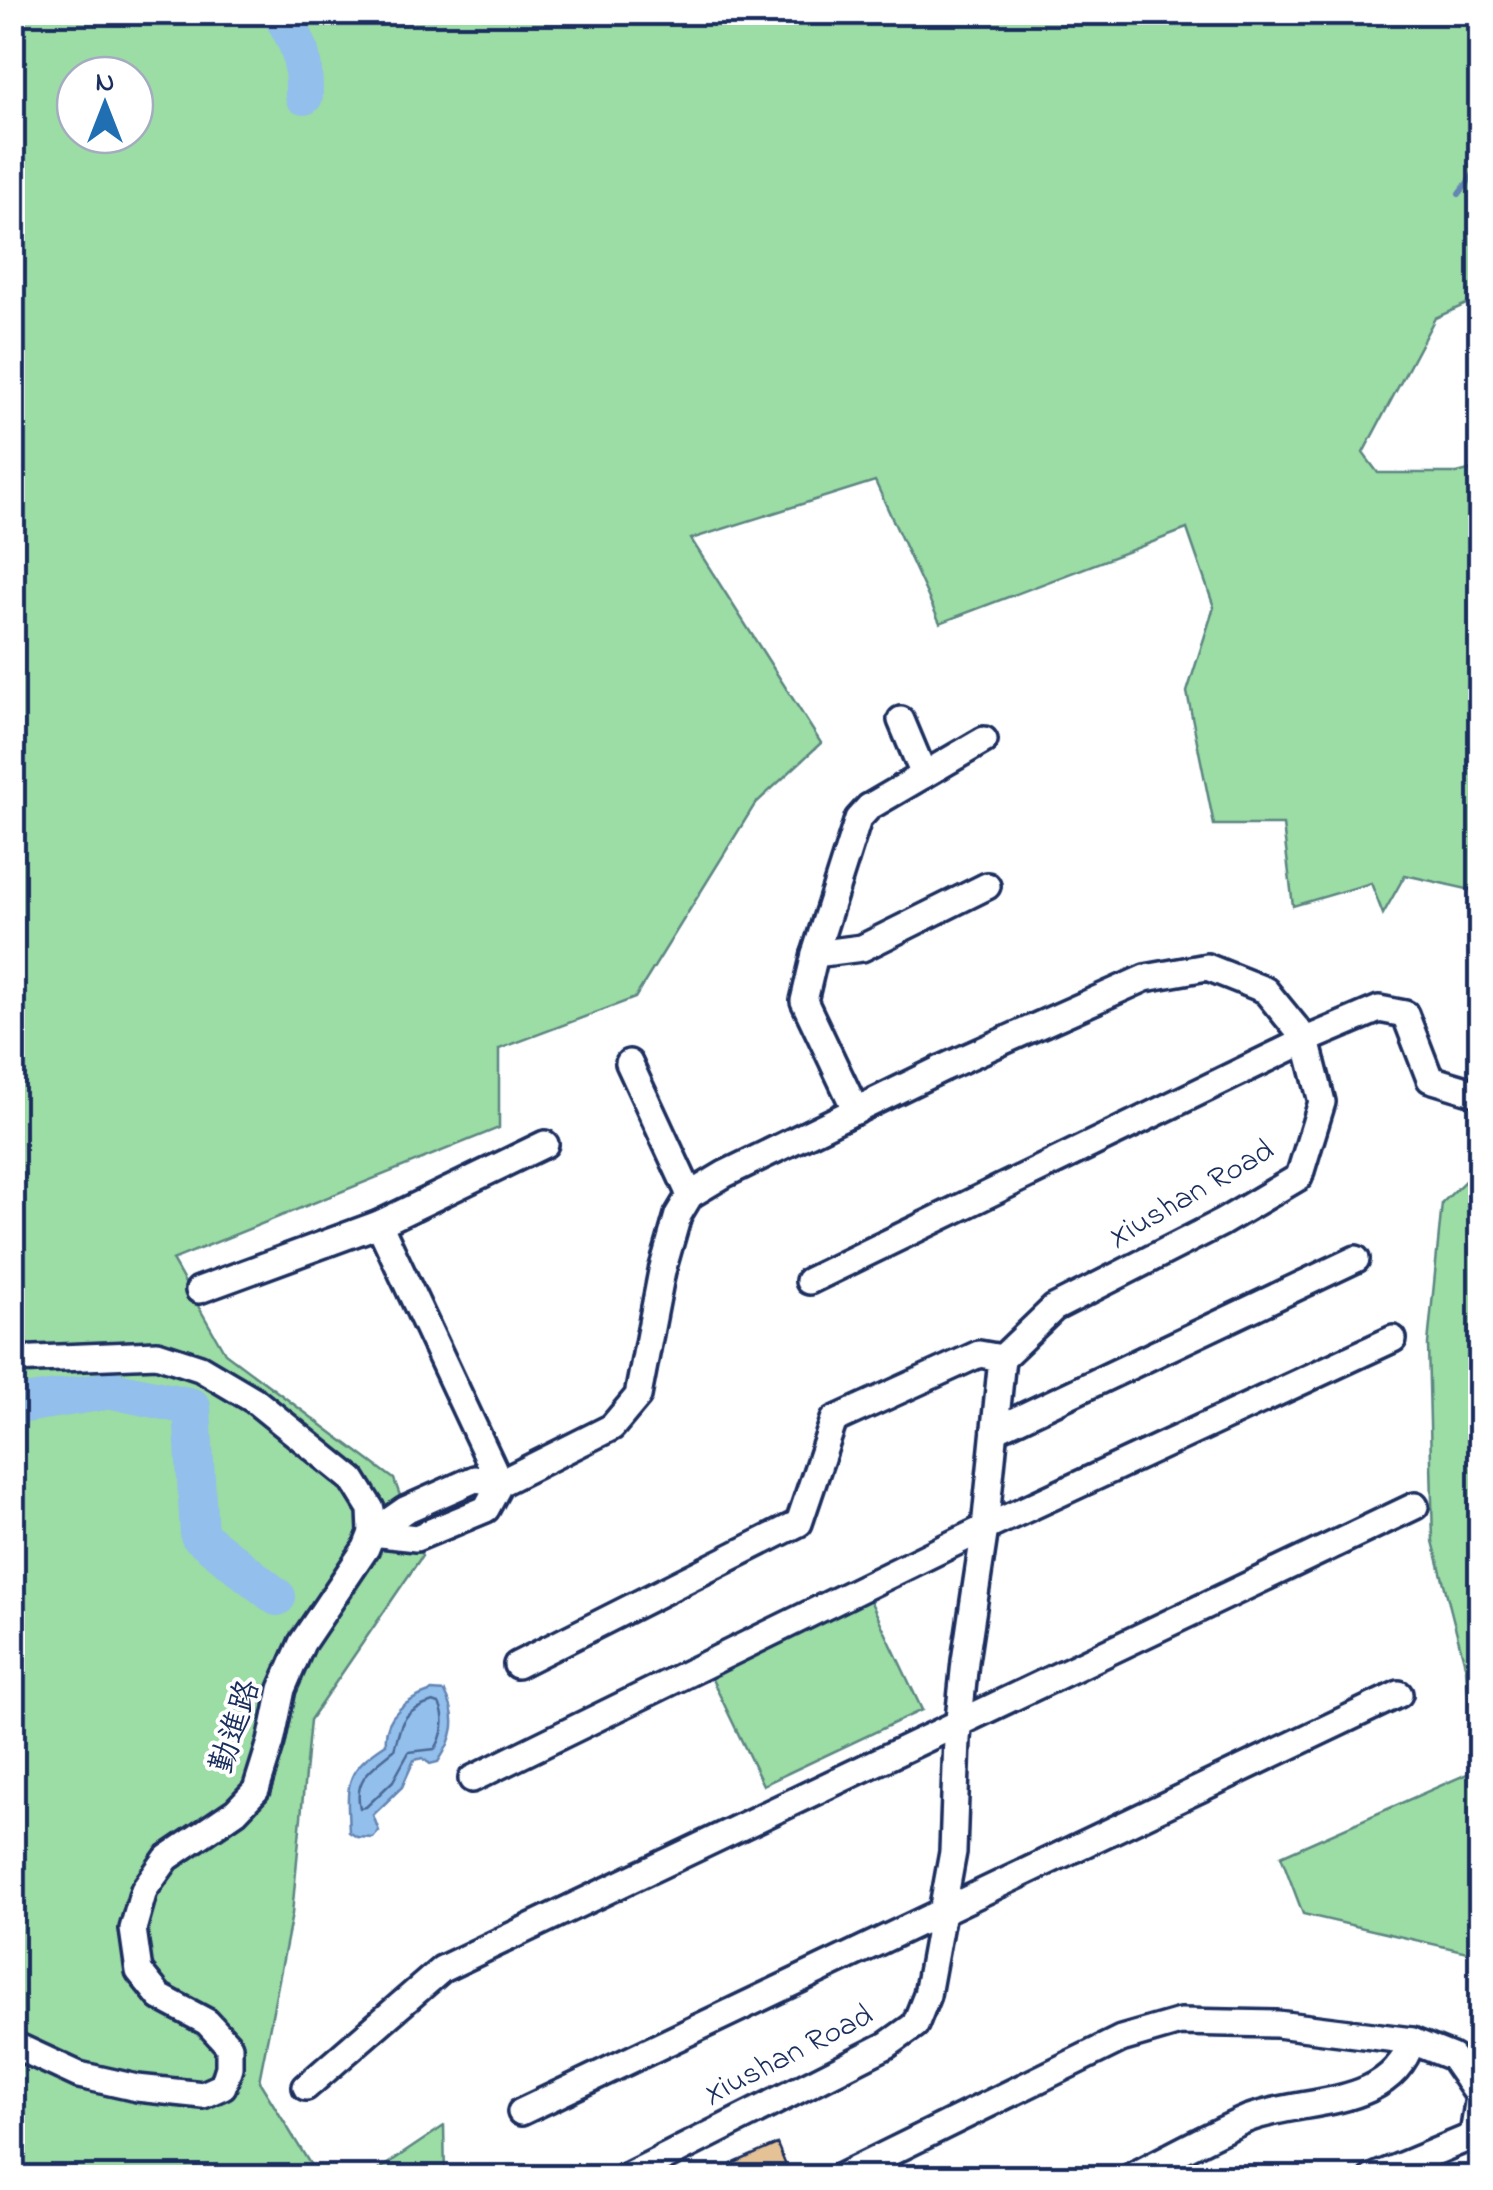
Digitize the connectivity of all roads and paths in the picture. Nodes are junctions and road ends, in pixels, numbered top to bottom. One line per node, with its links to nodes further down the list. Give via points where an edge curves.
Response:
1 (901, 720): 3 (street)
2 (984, 740): 3 (street)
3 (924, 775): 5 (street, via 858,819)
4 (987, 886): 5 (street, via 862,948)
5 (815, 954): 9 (street, via 804,1001)
6 (1306, 1040): 8 (street, via 1379,1009 1405,1014 1430,1079); 9 (street, Xiushan Road, via 1265,990 1208,967 1144,978); 14 (street); 17 (street, Xiushan Road, via 1322,1102 1299,1177 1054,1308)
7 (629, 1063): 11 (street)
8 (1480, 1094)
9 (856, 1111): 11 (street, Xiushan Road)
10 (545, 1144): 12 (street)
11 (690, 1195): 20 (street, via 662,1271 638,1396 612,1426)
12 (380, 1224): 15 (street); 20 (street)
13 (1356, 1259): 19 (street)
14 (809, 1282)
15 (200, 1290)
16 (1393, 1338): 22 (street)
17 (1002, 1358): 19 (street, Xiushan Road); 24 (street, via 979,1354 834,1420 800,1522)
18 (12, 1360): 23 (street, via 157,1354 200,1368 254,1400 353,1480 370,1509)
19 (995, 1430): 22 (street, Xiushan Road)
20 (500, 1483): 23 (street, via 486,1509 416,1538)
21 (1415, 1506): 26 (street)
22 (985, 1528): 26 (street, Xiushan Road); 27 (street)
23 (372, 1533): 30 (street, 勤進路, via 302,1644 282,1689 256,1790 167,1858 144,1890 133,1928 139,1971 160,1997 206,2022 230,2046 223,2086 203,2096 137,2088 79,2075)
24 (517, 1665)
25 (1399, 1694): 28 (street)
26 (959, 1725): 28 (street, Xiushan Road, via 953,1852); 31 (street, via 442,1969)
27 (472, 1779)
28 (942, 1912): 32 (street); 33 (street, Xiushan Road, via 928,1995 915,2025)
29 (1412, 2041): 34 (street, via 1277,2024 1180,2022 1121,2039); 35 (street, via 1405,2062 1359,2095 1250,2118); 36 (street, via 1452,2056 1479,2096 1473,2136)
30 (12, 2044)
31 (306, 2087)
32 (521, 2112)
33 (624, 2178)
34 (838, 2178)
35 (1130, 2178)
36 (1372, 2178)

